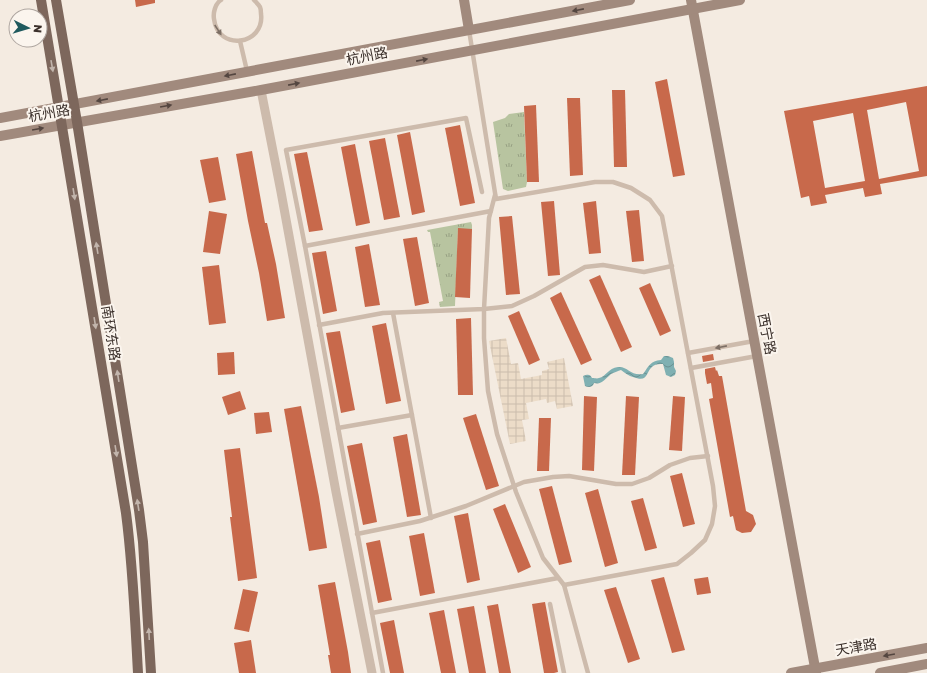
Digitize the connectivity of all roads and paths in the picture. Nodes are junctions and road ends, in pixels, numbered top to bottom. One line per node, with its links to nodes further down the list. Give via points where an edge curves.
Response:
1 (41, 0): 15 (main road, 南环东路, one-way to 15)
2 (56, 0): 14 (main road, 南环东路)
3 (221, 0): 10 (lane, one-way to 10, via 213,14 215,27 223,37 234,42)
4 (254, 0): 10 (lane, via 260,7 262,20 257,32 247,40)
5 (464, 0): 9 (main road)
6 (630, 0): 9 (main road, 杭州路, one-way to 9)
7 (740, 0): 8 (main road, 杭州路)
8 (692, 4): 11 (main road, 杭州路); 28 (main road, 西宁路)
9 (469, 30): 11 (lane); 12 (main road, 杭州路)
10 (240, 41): 12 (lane)
11 (472, 50): 13 (main road, 杭州路, one-way to 11); 21 (lane)
12 (247, 71): 14 (main road, 杭州路, one-way to 14)
13 (261, 90): 17 (main road, 杭州路, one-way to 13); 47 (street)
14 (74, 105): 15 (main road, 杭州路); 17 (main road, 南环东路)
15 (59, 108): 16 (main road, 杭州路); 18 (main road, 南环东路)
16 (0, 118)
17 (77, 122): 18 (main road, 杭州路); 46 (main road, 南环东路, one-way to 17, via 140,517)
18 (62, 125): 19 (main road, 杭州路, one-way to 18); 45 (main road, 南环东路, one-way to 45, via 126,513 132,561)
19 (0, 136)
20 (482, 192): 23 (lane, via 466,118 286,150)
21 (495, 193): 22 (lane); 24 (lane, via 496,199 595,182 613,182 631,188 650,200 662,216)
22 (491, 211): 23 (lane); 25 (lane)
23 (305, 246): 27 (lane)
24 (672, 266): 25 (lane, via 644,272 603,265 585,267 512,306); 29 (lane)
25 (484, 310): 26 (lane); 35 (lane, via 488,391 497,434)
26 (393, 313): 27 (lane); 32 (lane)
27 (319, 325): 33 (lane)
28 (754, 341): 29 (lane, one-way to 29); 30 (main road, 西宁路)
29 (688, 353): 31 (lane)
30 (757, 356): 31 (lane); 44 (main road, 西宁路)
31 (691, 368): 34 (lane)
32 (412, 415): 33 (lane); 36 (lane)
33 (338, 428): 37 (lane)
34 (708, 456): 35 (lane, via 670,464 648,478 632,484 616,484 569,476 524,482); 39 (lane, via 715,506 712,524 705,540 691,554 677,564)
35 (515, 487): 36 (lane); 38 (lane, via 543,558)
36 (431, 518): 37 (lane)
37 (357, 534): 41 (lane)
38 (558, 578): 39 (lane); 41 (lane)
39 (564, 585): 50 (lane)
40 (550, 604): 49 (lane)
41 (372, 613): 48 (lane)
42 (927, 648): 44 (main road, 天津路, one-way to 44)
43 (927, 664): 52 (main road)
44 (816, 671): 51 (main road, 天津路)
45 (138, 673)
46 (151, 673)
47 (372, 673)
48 (383, 673)
49 (564, 673)
50 (588, 673)
51 (791, 673)
52 (880, 673)

